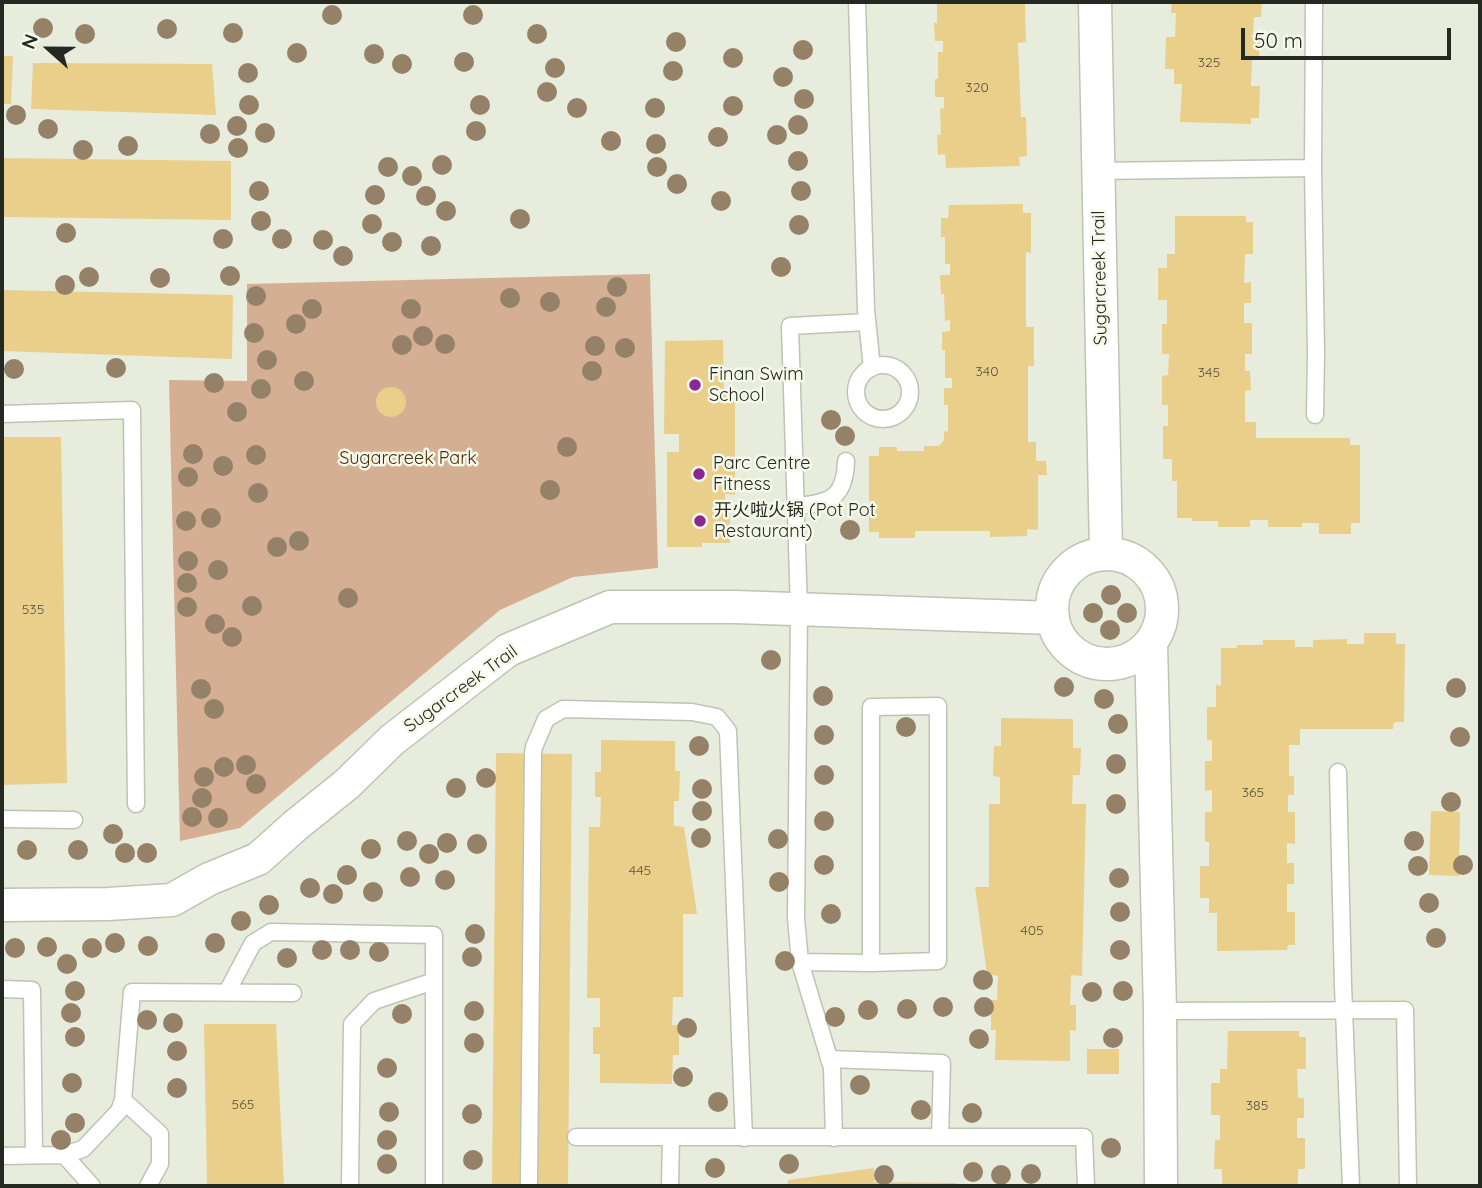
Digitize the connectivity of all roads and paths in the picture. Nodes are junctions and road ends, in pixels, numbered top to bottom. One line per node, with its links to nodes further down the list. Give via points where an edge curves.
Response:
1 (857, 2): 6 (lane)
2 (1095, 2): 5 (street, Sugarcreek Trail)
3 (1314, 2): 4 (lane)
4 (1313, 168): 5 (lane); 9 (lane)
5 (1098, 171): 12 (street, Sugarcreek Trail)
6 (867, 322): 7 (lane); 11 (lane, via 790,326)
7 (872, 368)
8 (2, 414): 17 (lane, via 132,410)
9 (1315, 415)
10 (846, 461): 11 (lane, via 837,495 820,504)
11 (796, 506): 13 (lane)
12 (1106, 554): 14 (street, via 1089,556 1071,566 1051,601); 15 (street, via 1127,557 1155,580 1161,597 1161,622)
13 (799, 610): 14 (street, Sugarcreek Trail); 20 (street, Sugarcreek Trail, via 610,607 508,650 392,740 347,785 258,859 172,900); 21 (lane, via 796,918)
14 (1053, 618): 15 (street, via 1065,647 1084,661 1108,666 1132,660)
15 (1151, 644): 28 (street)
16 (1338, 772): 27 (lane)
17 (136, 804)
18 (2, 819): 19 (lane)
19 (74, 820)
20 (2, 905)
21 (800, 962): 22 (lane); 29 (lane)
22 (871, 963): 22 (lane, via 937,961 937,706 871,707)
23 (434, 981): 25 (lane, via 434,935 271,932 253,943); 42 (lane, via 374,1001 352,1024); 43 (lane)
24 (2, 989): 36 (lane, via 32,990)
25 (227, 992): 26 (lane); 30 (lane, via 132,992)
26 (293, 993)
27 (1344, 1009): 28 (lane); 47 (lane); 48 (lane, via 1405,1010)
28 (1160, 1011): 46 (street)
29 (829, 1059): 32 (lane, via 942,1063); 35 (lane)
30 (123, 1100): 37 (lane, via 119,1111 83,1149); 41 (lane, via 160,1134 160,1164)
31 (576, 1137): 33 (lane)
32 (940, 1137): 35 (lane); 45 (lane, via 1084,1137)
33 (671, 1138): 34 (lane); 44 (lane)
34 (744, 1138): 35 (lane); 39 (lane, via 728,731 717,717 692,712 563,709 546,719 533,753)
35 (834, 1138)
36 (34, 1155): 37 (lane); 38 (lane)
37 (64, 1155): 40 (lane)
38 (2, 1156)
39 (529, 1182)
40 (92, 1186)
41 (148, 1186)
42 (350, 1186)
43 (434, 1186)
44 (670, 1186)
45 (1086, 1186)
46 (1161, 1186)
47 (1350, 1186)
48 (1408, 1186)

